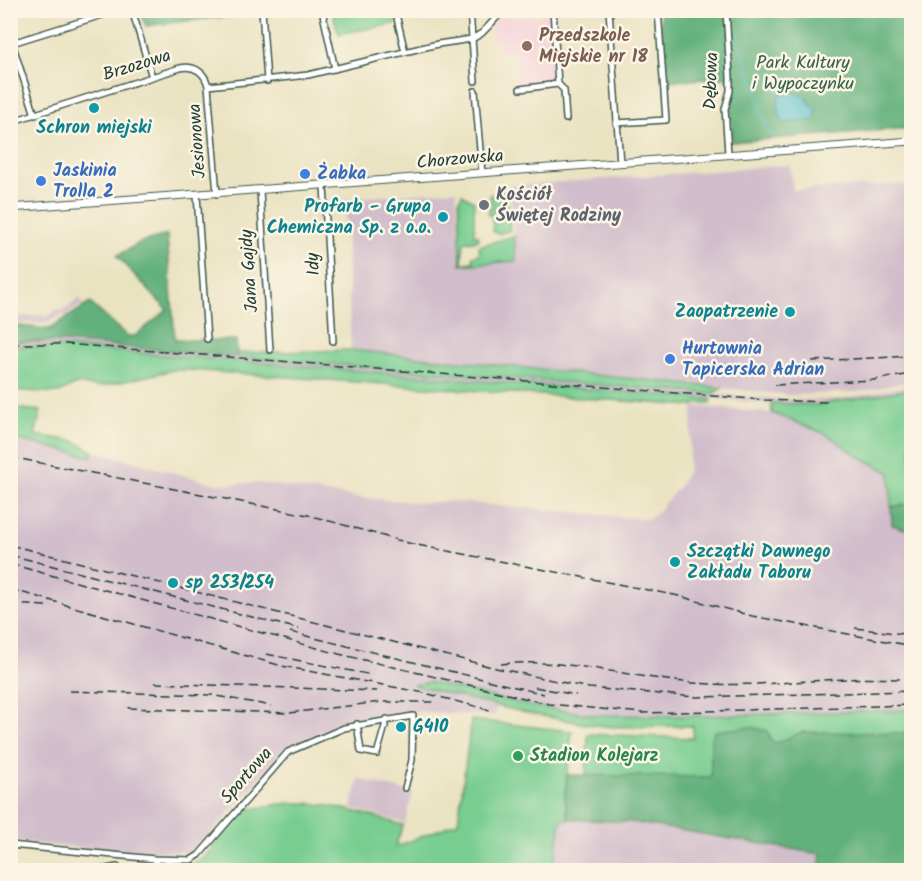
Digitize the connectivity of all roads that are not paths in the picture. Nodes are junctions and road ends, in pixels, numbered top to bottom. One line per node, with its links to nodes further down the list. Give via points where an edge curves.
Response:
1 (118, 10): 22 (street, via 12,43)
2 (132, 10): 15 (street)
3 (262, 10): 16 (street)
4 (322, 10): 14 (street)
5 (395, 10): 13 (street)
6 (470, 10): 12 (street)
7 (539, 10): 12 (street, via 500,14)
8 (553, 10): 18 (street)
9 (609, 10): 25 (street)
10 (658, 10): 25 (street, via 666,120)
11 (726, 10): 27 (street, Dębowa)
12 (472, 39): 13 (street); 17 (street)
13 (405, 52): 14 (street)
14 (335, 69): 16 (street)
15 (152, 77): 19 (street, Brzozowa, via 191,68 204,75); 22 (street, Brzozowa)
16 (267, 81): 19 (street)
17 (475, 81)
18 (558, 84): 20 (street); 23 (street, via 564,90)
19 (208, 86): 32 (street, Jesionowa)
20 (520, 89)
21 (475, 92): 29 (street)
22 (35, 115): 24 (street, Brzozowa)
23 (566, 119)
24 (10, 122)
25 (616, 123): 28 (street)
26 (912, 141): 27 (main road, Chorzowska)
27 (728, 153): 28 (main road, Chorzowska)
28 (620, 163): 29 (main road, Chorzowska)
29 (482, 173): 30 (main road, Chorzowska)
30 (324, 186): 31 (main road, Chorzowska); 36 (street, Idy)
31 (260, 191): 32 (main road, Chorzowska); 37 (street, Jana Gajdy)
32 (217, 194): 33 (main road, Chorzowska)
33 (197, 195): 34 (main road, Chorzowska); 35 (street)
34 (10, 208)
35 (207, 339)
36 (333, 341)
37 (270, 350)
38 (387, 719): 39 (street, Sportowa); 39 (street, via 377,754 361,751); 40 (street, Sportowa, via 412,716 412,760)
39 (357, 724): 43 (street, Sportowa, via 288,752 199,855 191,860)
40 (405, 788)
41 (10, 845): 42 (street, Sportowa)
42 (115, 856): 43 (street, Sportowa); 44 (street)
43 (155, 859): 46 (street)
44 (117, 869): 45 (street)
45 (101, 870)
46 (157, 870)

